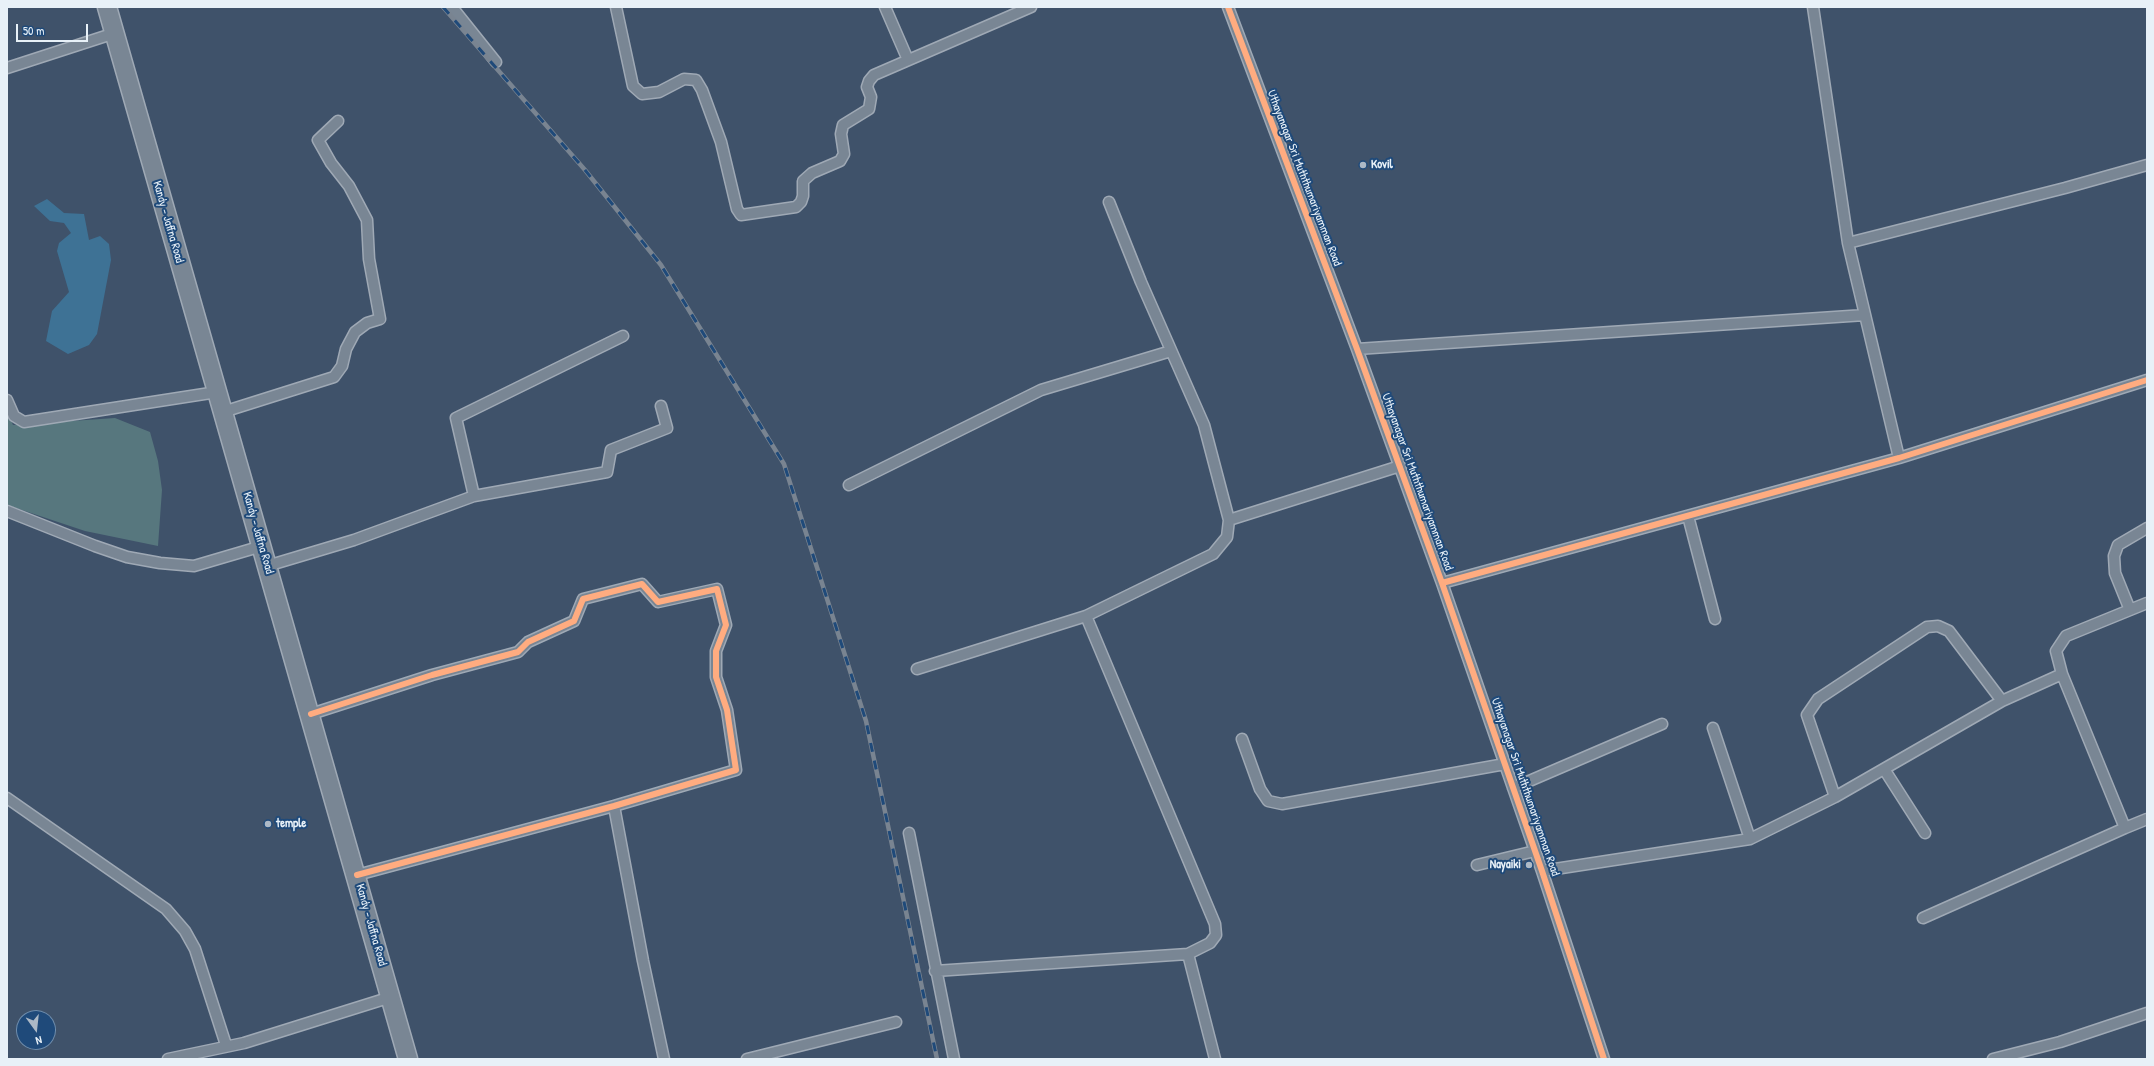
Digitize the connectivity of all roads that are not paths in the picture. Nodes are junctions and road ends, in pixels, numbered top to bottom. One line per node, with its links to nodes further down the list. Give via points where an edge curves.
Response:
1 (107, 7): 8 (highway, Kandy - Jaffna Road)
2 (452, 7): 10 (street)
3 (616, 7): 9 (street, via 633,86 642,94 660,92 684,78 696,80 721,142 736,209 741,215 796,207 803,196 803,180 812,173 840,161 844,154 842,125 869,109 872,103 867,88 869,81 874,75)
4 (885, 7): 9 (street)
5 (1031, 7): 9 (street)
6 (1228, 7): 18 (street, Uthayanagar Sri Muththumariyamman Road)
7 (1813, 7): 15 (street)
8 (115, 33): 11 (street); 21 (highway, Kandy - Jaffna Road)
9 (908, 60)
10 (496, 62)
11 (7, 68)
12 (338, 121): 24 (street, via 318,140 330,163 349,186 367,220 369,259 380,319 367,323 355,332 346,349 342,366 334,377)
13 (2147, 165): 15 (street)
14 (1109, 202): 19 (street)
15 (1848, 243): 16 (street)
16 (1865, 315): 18 (street); 25 (street)
17 (623, 336): 28 (street, via 456,418)
18 (1357, 349): 26 (street, Uthayanagar Sri Muththumariyamman Road)
19 (1171, 351): 27 (street, via 1041,390); 31 (street, via 1204,425)
20 (2147, 380): 25 (street)
21 (217, 392): 22 (street, via 24,422 14,416); 24 (highway, Kandy - Jaffna Road)
22 (7, 400)
23 (662, 406): 28 (street, via 667,428 611,450 607,472)
24 (223, 412): 33 (highway, Kandy - Jaffna Road)
25 (1899, 458): 30 (street)
26 (1400, 466): 31 (street); 35 (street, Uthayanagar Sri Muththumariyamman Road)
27 (849, 486)
28 (474, 496): 34 (street, via 354,540)
29 (7, 511): 33 (street, via 127,557 160,563 194,566)
30 (1688, 516): 35 (street); 39 (street)
31 (1229, 520): 38 (street, via 1227,537 1212,554)
32 (2147, 528): 37 (street, via 2118,545 2114,556 2115,573)
33 (262, 546): 34 (highway, Kandy - Jaffna Road)
34 (267, 566): 43 (highway, Kandy - Jaffna Road)
35 (1442, 583): 47 (street, Uthayanagar Sri Muththumariyamman Road)
36 (2147, 603): 37 (street)
37 (2130, 610): 41 (street, via 2066,636 2056,651)
38 (1086, 616): 40 (street); 63 (street, via 1215,924 1216,935 1210,943)
39 (1715, 619)
40 (917, 669)
41 (2062, 674): 42 (street); 54 (street)
42 (2002, 701): 48 (street); 50 (street, via 1949,631 1938,626 1927,627 1818,699 1807,715)
43 (311, 714): 52 (street, via 432,675 518,652 528,642 574,621 583,599 642,584 658,602 717,589 726,626 716,651 716,677 727,710 736,770); 61 (highway, Kandy - Jaffna Road)
44 (1662, 724): 49 (street)
45 (1713, 728): 57 (street)
46 (1242, 739): 47 (street, via 1260,789 1268,801 1282,804)
47 (1505, 764): 49 (street, Uthayanagar Sri Muththumariyamman Road)
48 (1884, 769): 50 (street); 56 (street)
49 (1514, 788): 58 (street, Uthayanagar Sri Muththumariyamman Road)
50 (1835, 797): 57 (street)
51 (7, 798): 68 (street, via 166,908 186,931 195,950)
52 (614, 806): 61 (street); 71 (street)
53 (2147, 819): 54 (street)
54 (2125, 828): 62 (street)
55 (909, 832): 64 (street)
56 (1925, 833)
57 (1750, 840): 60 (street)
58 (1535, 851): 59 (street); 60 (street, Uthayanagar Sri Muththumariyamman Road)
59 (1477, 865)
60 (1542, 871): 75 (street, Uthayanagar Sri Muththumariyamman Road)
61 (357, 875): 65 (highway, Kandy - Jaffna Road)
62 (1923, 918)
63 (1188, 954): 64 (street); 74 (street)
64 (935, 971): 73 (street)
65 (391, 997): 68 (street, via 244,1043); 70 (highway, Kandy - Jaffna Road)
66 (2147, 1013): 76 (street, via 2060,1042)
67 (896, 1022): 72 (street)
68 (226, 1045): 69 (street)
69 (168, 1059)
70 (408, 1059)
71 (664, 1059)
72 (747, 1059)
73 (954, 1059)
74 (1215, 1059)
75 (1604, 1059)
76 (1993, 1059)

